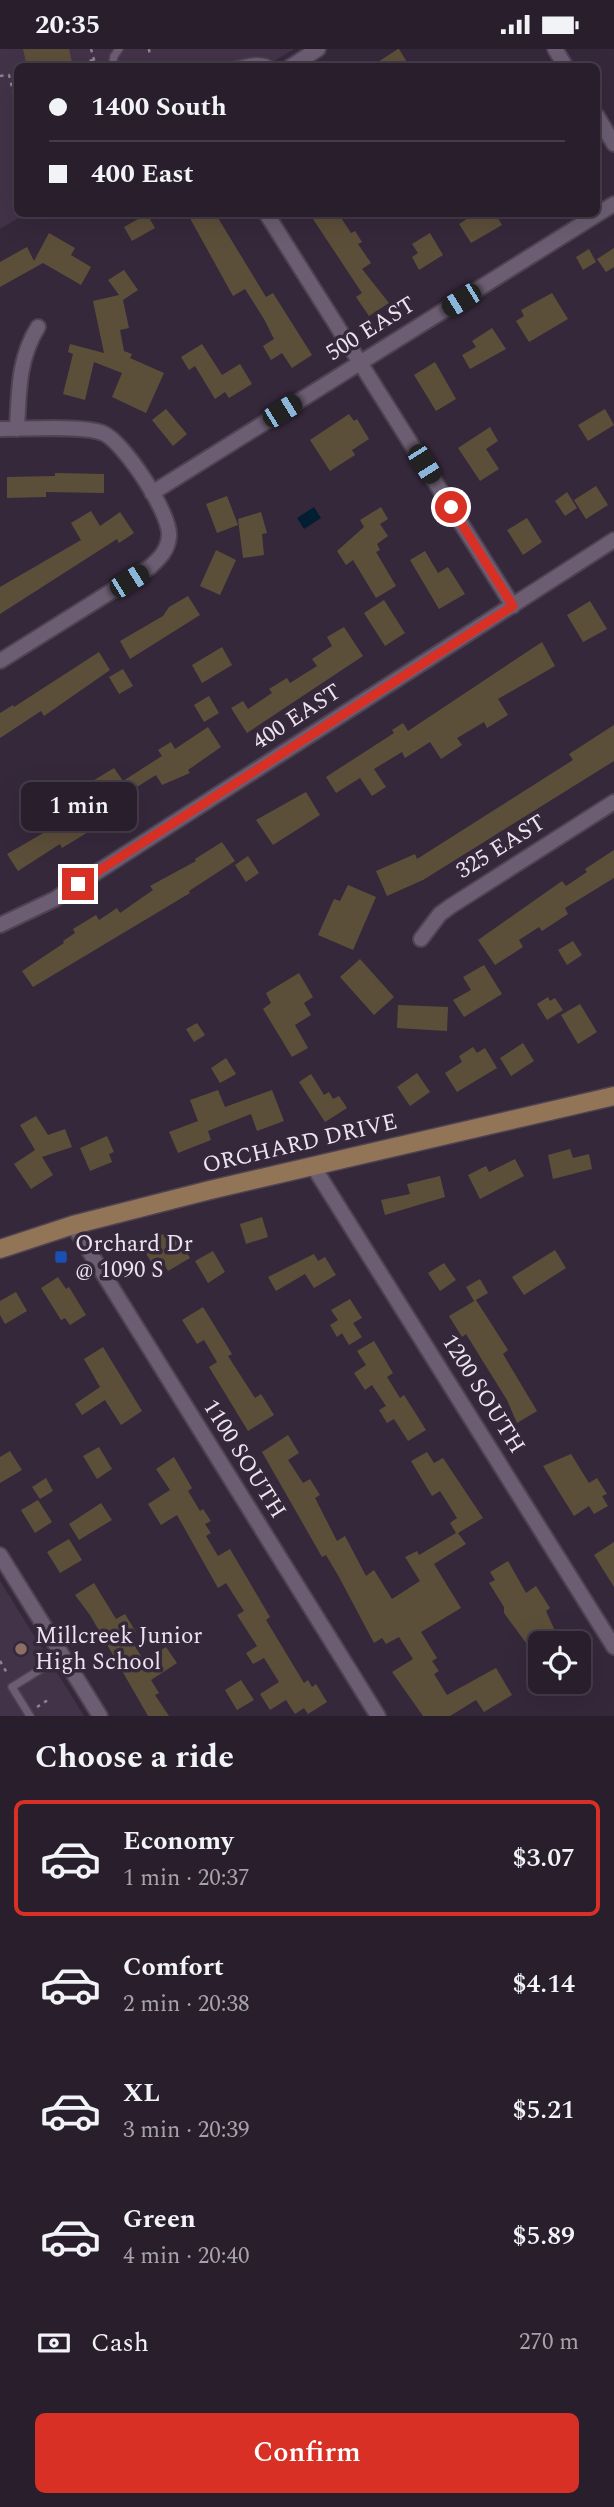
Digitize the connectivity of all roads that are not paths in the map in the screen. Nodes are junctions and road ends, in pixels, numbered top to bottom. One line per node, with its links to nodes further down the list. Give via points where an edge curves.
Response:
1 (318, 49): 4 (street)
2 (245, 63): 3 (lane)
3 (269, 63)
4 (296, 63)
5 (600, 121): 6 (street)
6 (614, 144)
7 (269, 217): 10 (street)
8 (593, 217): 10 (street, 500 EAST)
9 (37, 327): 12 (street, via 21,365)
10 (360, 363): 13 (street, 500 EAST); 15 (street)
11 (0, 429): 12 (street)
12 (17, 429): 13 (street, via 105,434)
13 (152, 493): 16 (street, via 167,520 169,534 160,558)
14 (614, 540): 15 (street, 400 EAST)
15 (513, 606): 18 (street, 400 EAST, via 55,899)
16 (0, 661)
17 (614, 803): 19 (street, 325 EAST, via 451,906)
18 (0, 925)
19 (421, 939)
20 (614, 1096): 21 (main road, ORCHARD DRIVE)
21 (313, 1166): 22 (main road, ORCHARD DRIVE); 25 (street, 1200 SOUTH)
22 (73, 1225): 23 (main road, ORCHARD DRIVE); 29 (street, 1100 SOUTH)
23 (0, 1249)
24 (0, 1555): 26 (street)
25 (614, 1647)
26 (62, 1655): 27 (lane, via 12,1687); 28 (street)
27 (30, 1715)
28 (100, 1716)
29 (377, 1716)

